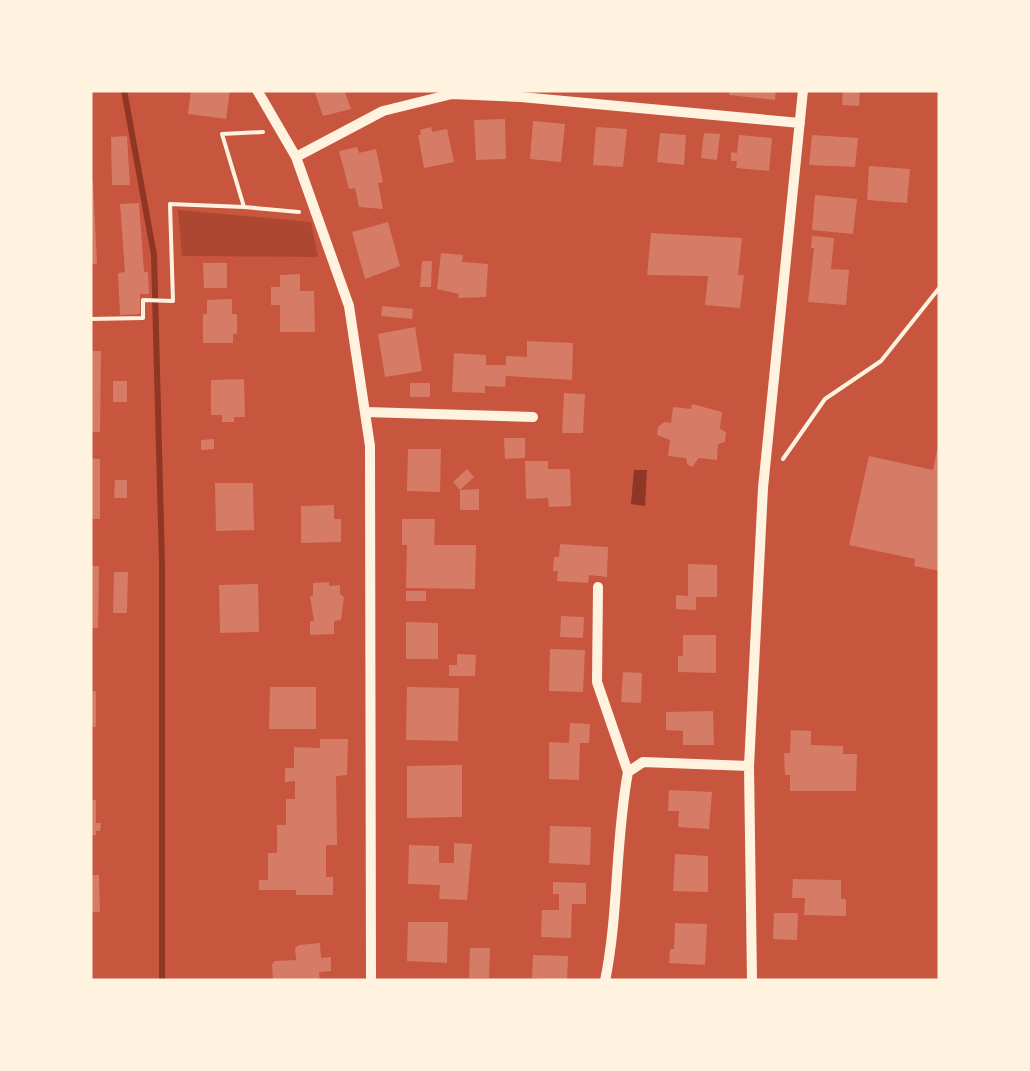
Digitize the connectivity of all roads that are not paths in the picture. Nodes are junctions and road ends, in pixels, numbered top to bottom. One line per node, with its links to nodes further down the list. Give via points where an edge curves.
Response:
1 (257, 90): 4 (street)
2 (803, 90): 3 (street)
3 (800, 123): 4 (street, via 452,94 383,111); 8 (street, via 763,488)
4 (296, 157): 5 (street, via 349,306)
5 (364, 412): 6 (street); 10 (street, via 370,446)
6 (533, 417)
7 (598, 587): 9 (street, via 597,682)
8 (749, 766): 9 (street, via 643,762); 12 (street)
9 (628, 772): 11 (street)
10 (371, 981)
11 (604, 981)
12 (752, 981)

